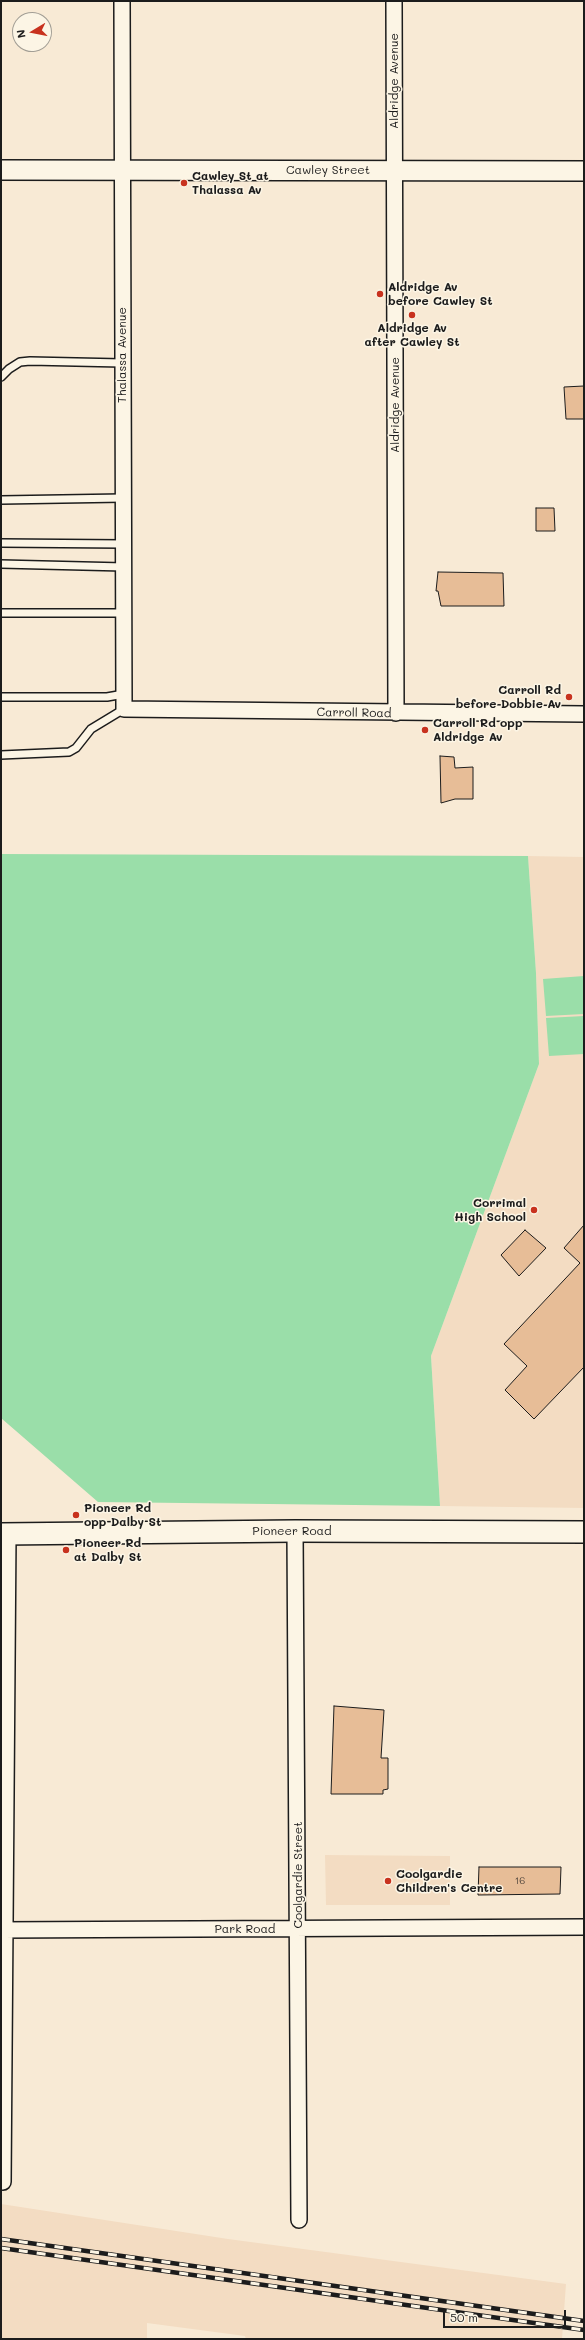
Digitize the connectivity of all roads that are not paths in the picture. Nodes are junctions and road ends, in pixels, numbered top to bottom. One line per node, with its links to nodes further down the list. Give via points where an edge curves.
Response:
1 (122, 1): 5 (street, Thalassa Avenue)
2 (394, 1): 4 (street, Aldridge Avenue)
3 (1, 170): 5 (street, Cawley Street)
4 (394, 170): 5 (street, Cawley Street); 6 (street, Cawley Street); 20 (street, Aldridge Avenue)
5 (121, 171): 7 (street, Thalassa Avenue)
6 (584, 171)
7 (122, 363): 8 (lane, via 20,362); 9 (street, Thalassa Avenue)
8 (1, 377)
9 (123, 498): 10 (lane); 12 (street, Thalassa Avenue)
10 (1, 500)
11 (1, 543): 12 (lane)
12 (123, 544): 14 (street, Thalassa Avenue)
13 (1, 564): 14 (lane)
14 (124, 567): 16 (street, Thalassa Avenue)
15 (1, 613): 16 (lane)
16 (124, 613): 17 (street, Thalassa Avenue)
17 (124, 694): 18 (lane, via 106,697); 19 (street, Thalassa Avenue)
18 (1, 697)
19 (124, 709): 20 (street, Carroll Road); 22 (lane, via 91,729 76,748 69,752)
20 (396, 713): 21 (street, Carroll Road)
21 (584, 714)
22 (1, 755)
23 (295, 1531): 24 (main road, Pioneer Road); 25 (main road, Pioneer Road); 27 (street, Coolgardie Street)
24 (584, 1532)
25 (4, 1534): 28 (street)
26 (584, 1927): 27 (street, Park Road)
27 (298, 1928): 28 (street, Park Road); 30 (street, Coolgardie Street)
28 (3, 1930): 29 (street)
29 (3, 2182)
30 (299, 2220)

